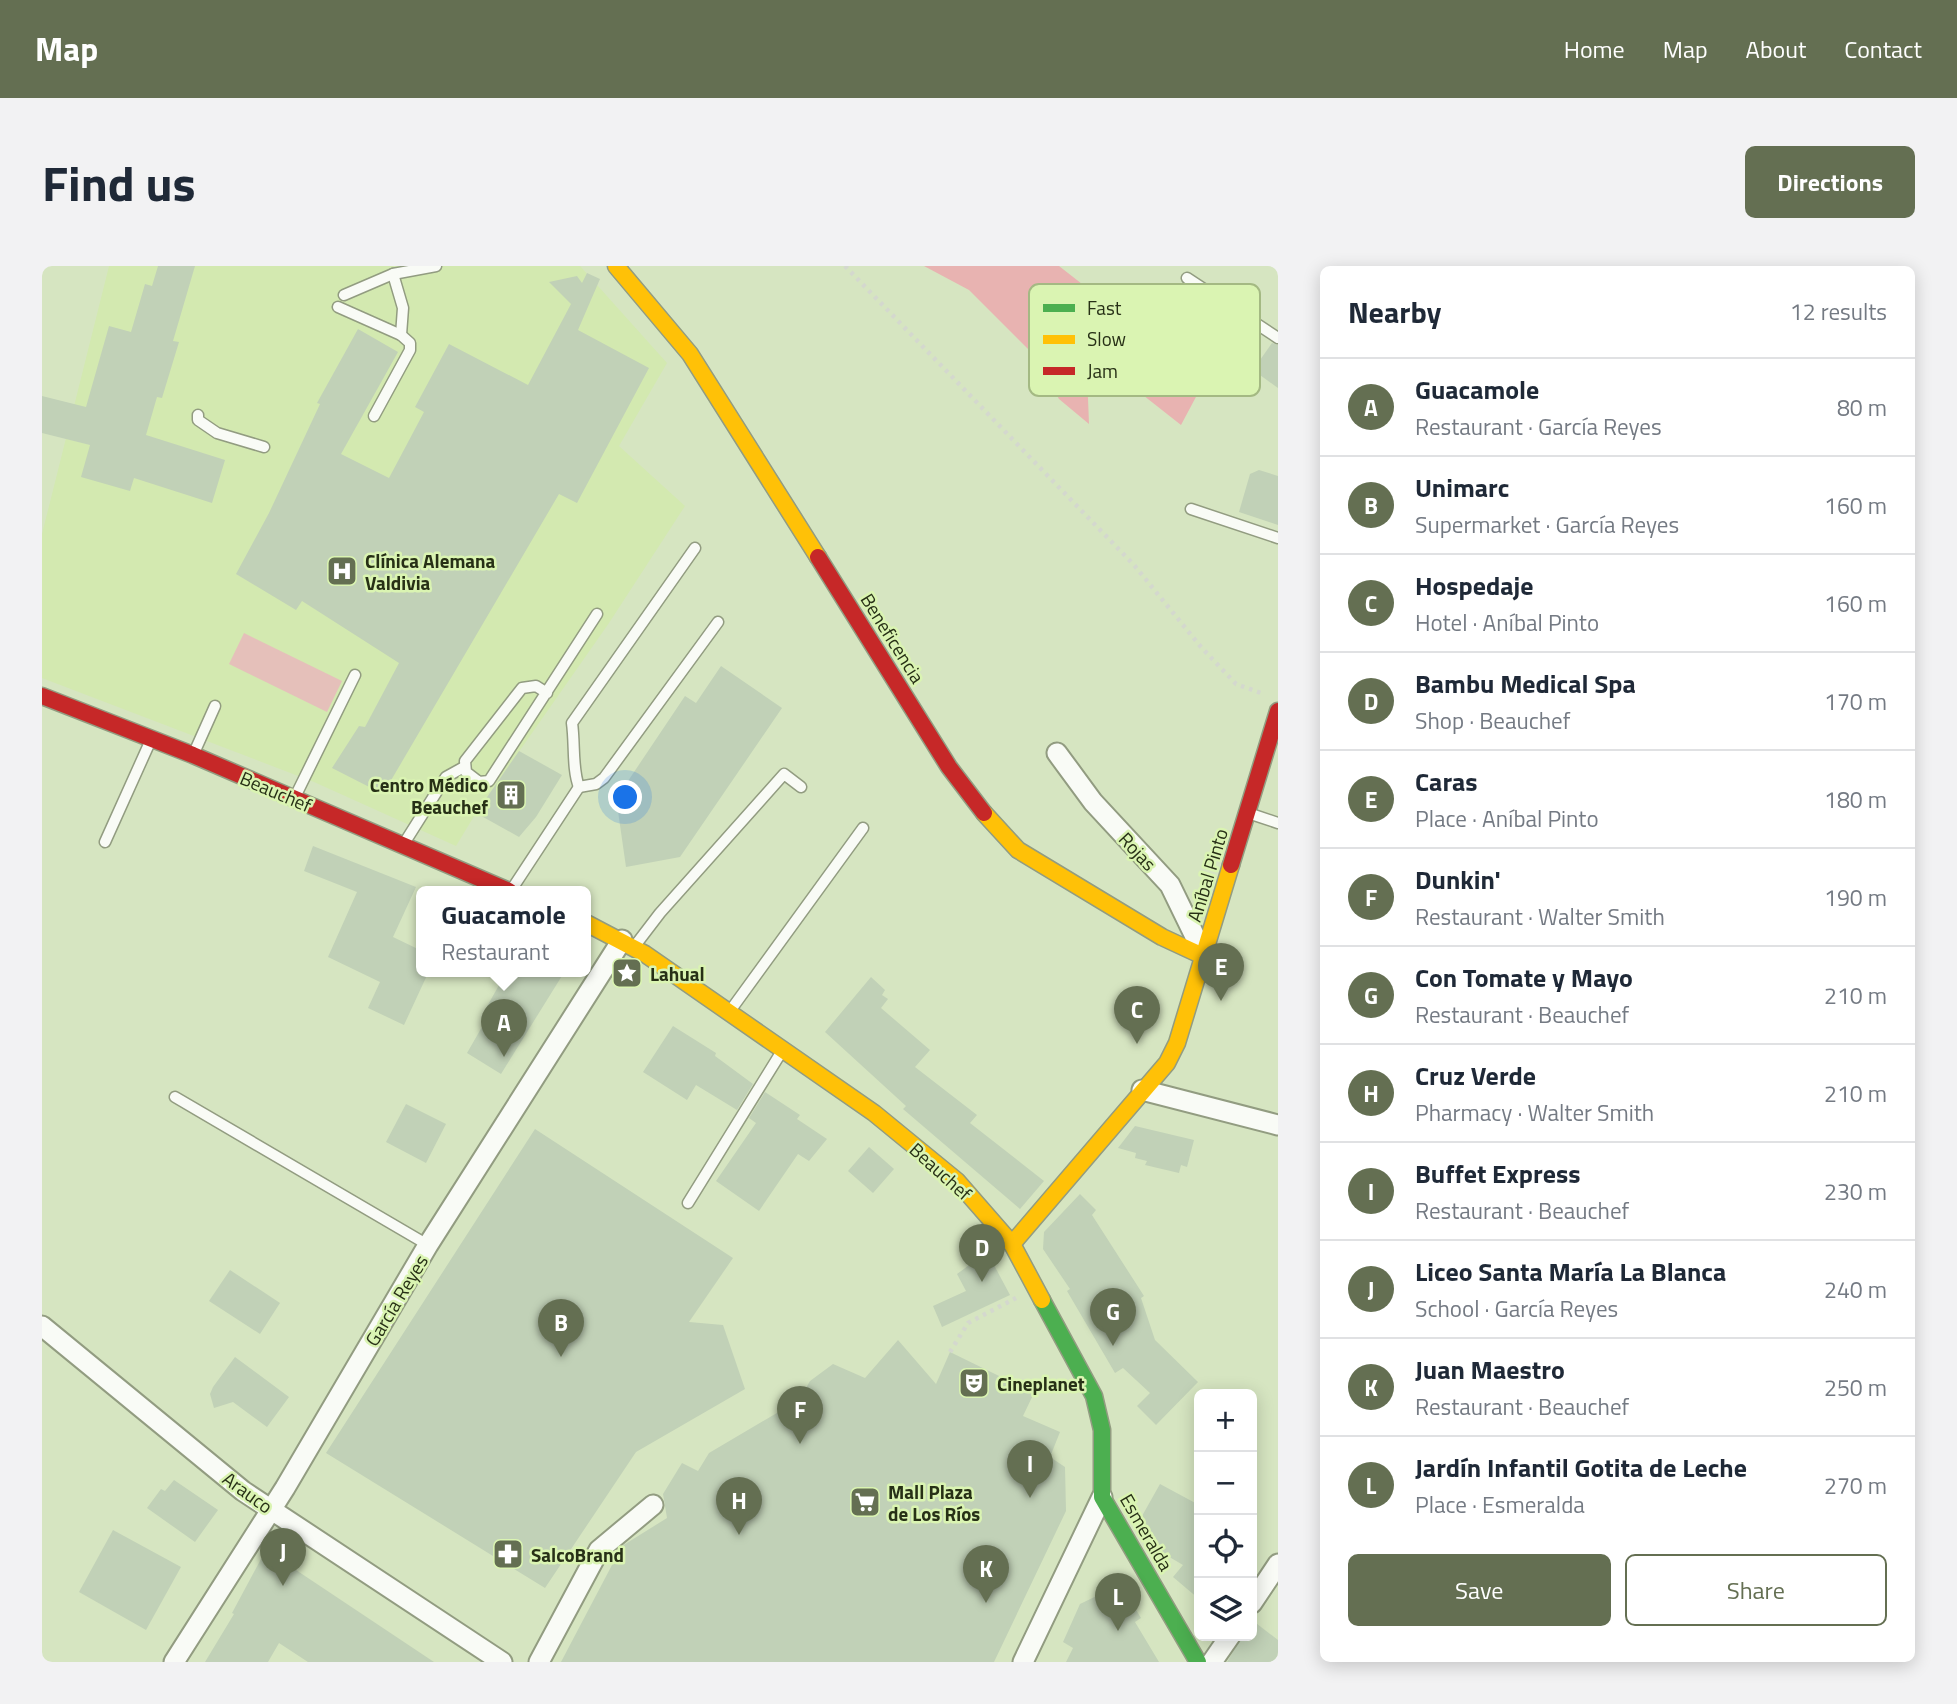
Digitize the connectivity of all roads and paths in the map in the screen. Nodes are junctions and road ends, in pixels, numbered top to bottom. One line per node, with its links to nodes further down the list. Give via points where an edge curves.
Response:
1 (436, 266): 4 (lane)
2 (616, 266): 42 (main road, Beneficencia, via 690,354 949,766 988,818 1018,850 1162,937)
3 (845, 266): 22 (path, via 1125,556 1236,684)
4 (393, 274): 7 (lane); 10 (lane, via 403,308)
5 (1187, 278): 6 (lane)
6 (1196, 284)
7 (344, 295)
8 (338, 307): 10 (lane)
9 (1260, 326): 11 (lane)
10 (401, 335): 13 (lane, via 410,349)
11 (1278, 338)
12 (198, 415): 14 (lane, via 210,430)
13 (374, 416)
14 (264, 447)
15 (1191, 509): 16 (lane)
16 (1278, 538)
17 (695, 548): 30 (lane, via 572,723)
18 (597, 614): 21 (lane)
19 (718, 622): 30 (lane, via 604,778)
20 (355, 675): 32 (lane)
21 (547, 693): 29 (lane, via 536,686 522,688); 29 (lane, via 489,781 479,782)
22 (1268, 695)
23 (42, 696): 26 (main road, Beauchef)
24 (215, 706): 28 (lane)
25 (1277, 717): 33 (main road, Aníbal Pinto)
26 (152, 738): 28 (main road, Beauchef); 36 (lane)
27 (1057, 753): 42 (street, Rojas, via 1093,802 1170,885)
28 (193, 755): 32 (main road, Beauchef)
29 (464, 767): 37 (lane, via 446,777)
30 (579, 787): 39 (lane)
31 (802, 788): 41 (lane, via 784,774)
32 (294, 798): 37 (main road, Beauchef)
33 (1248, 813): 34 (lane); 42 (main road, Aníbal Pinto)
34 (1278, 823)
35 (863, 828): 43 (lane)
36 (105, 842)
37 (402, 845): 38 (main road, Beauchef)
38 (498, 886)
39 (513, 886)
40 (591, 926): 41 (main road, Beauchef)
41 (628, 944): 43 (main road, Beauchef); 50 (street, García Reyes)
42 (1205, 957): 45 (main road, Aníbal Pinto, via 1177,1043 1167,1063)
43 (730, 1012): 44 (main road, Beauchef)
44 (782, 1051): 48 (lane); 49 (main road, Beauchef, via 874,1113 957,1181)
45 (1142, 1090): 47 (street); 49 (main road, Aníbal Pinto)
46 (175, 1097): 50 (lane)
47 (1278, 1125)
48 (688, 1203)
49 (1012, 1244): 54 (main road, Beauchef, via 1094,1396 1102,1430)
50 (428, 1245): 56 (street, García Reyes)
51 (1019, 1297): 53 (path, via 968,1323)
52 (42, 1326): 56 (street, Arauco)
53 (950, 1352)
54 (1102, 1497): 63 (street, Beauchef); 64 (main road, Esmeralda)
55 (653, 1505): 62 (street, via 599,1550)
56 (271, 1510): 60 (street, García Reyes); 61 (street, Arauco)
57 (1278, 1564): 58 (street)
58 (1257, 1596)
59 (1227, 1641): 65 (street)
60 (174, 1662)
61 (502, 1662)
62 (539, 1662)
63 (1023, 1662)
64 (1198, 1662)
65 (1212, 1662)

